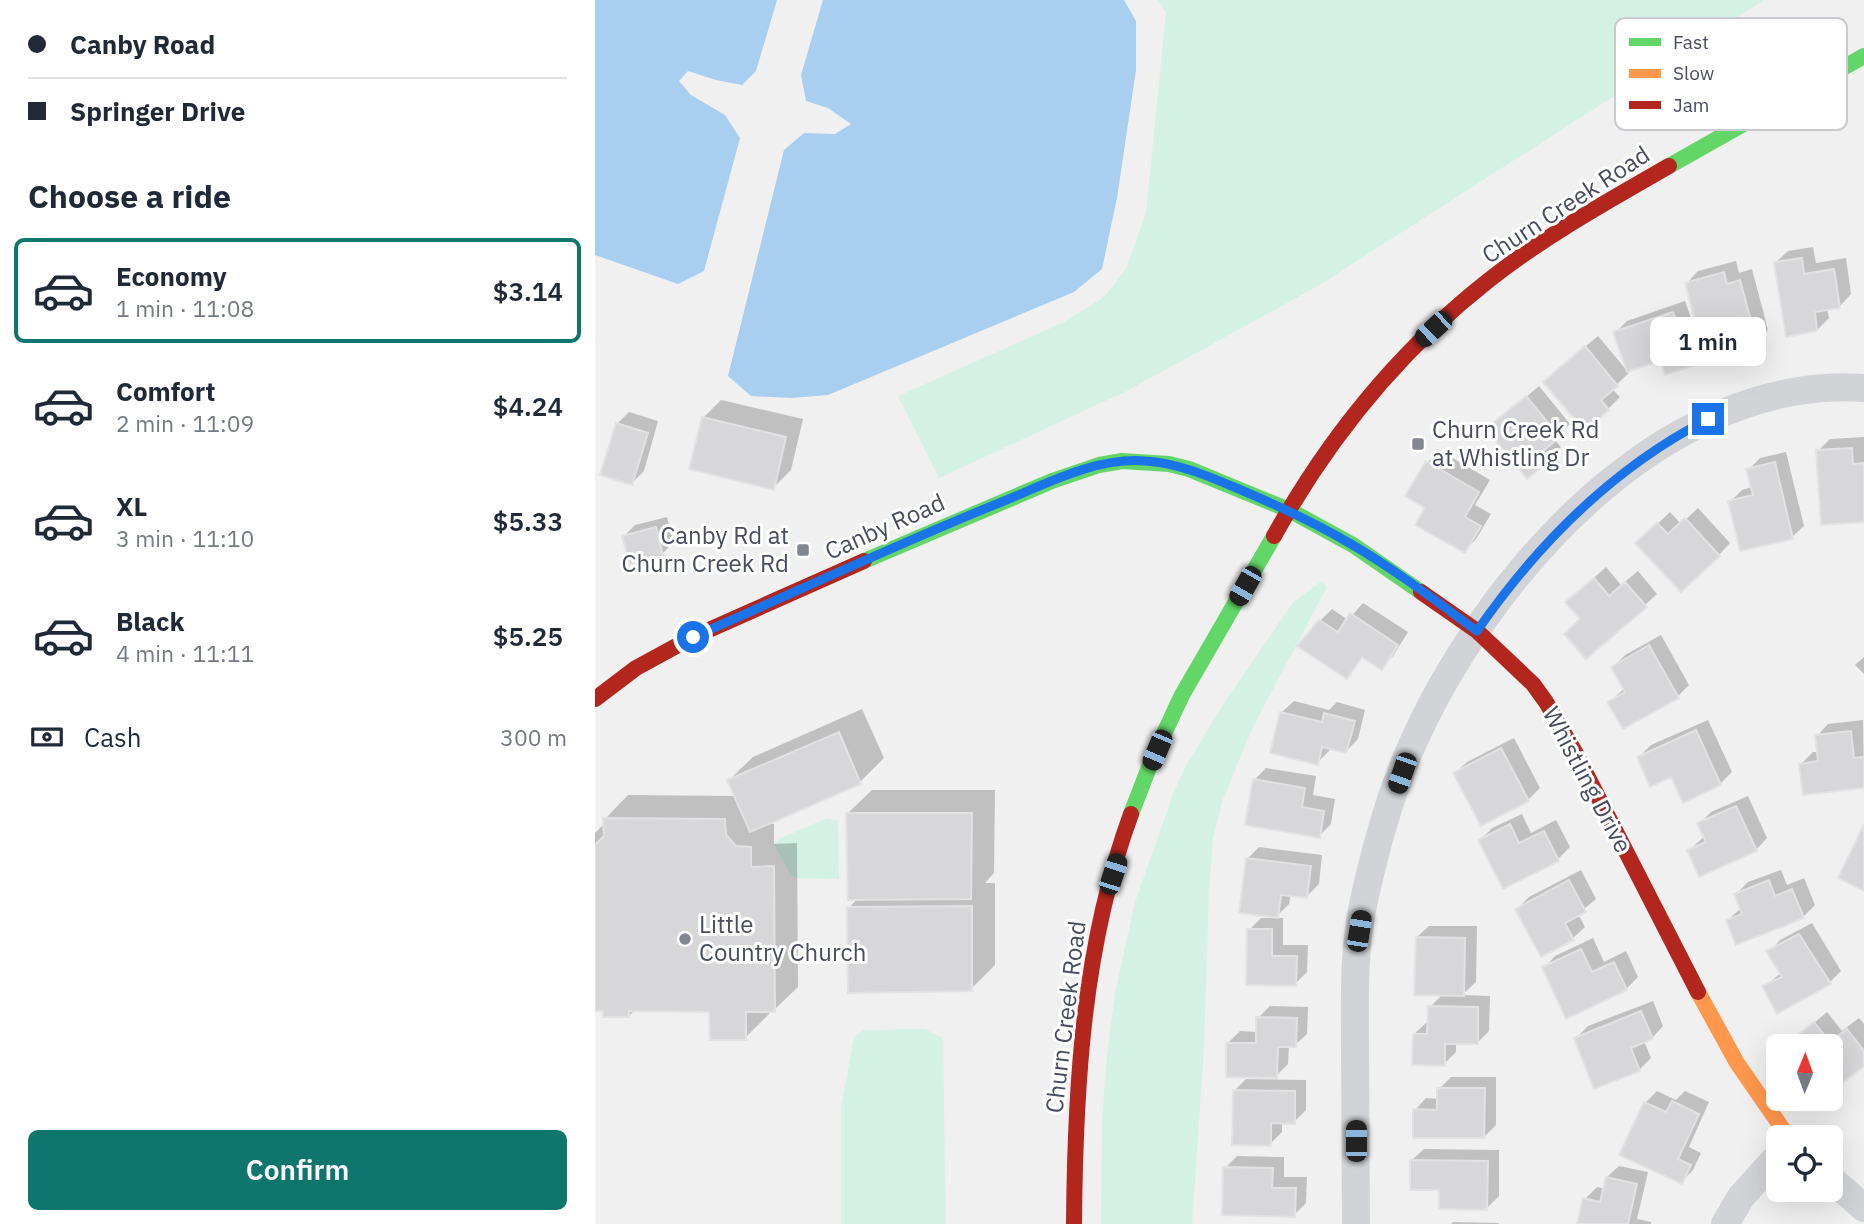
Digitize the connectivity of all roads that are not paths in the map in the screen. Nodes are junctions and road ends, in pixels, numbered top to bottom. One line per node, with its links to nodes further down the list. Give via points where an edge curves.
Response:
1 (1864, 56): 2 (street, Churn Creek Road)
2 (1847, 66)
3 (1733, 130): 5 (street, Churn Creek Road, via 1580,217 1485,284 1417,344 1375,391 1314,469)
4 (1864, 388): 6 (street, via 1814,388 1762,398 1723,412 1667,442 1615,478 1551,537)
5 (1289, 510): 6 (street, Whistling Drive, via 1353,545); 7 (street, Canby Road, via 1169,464 1122,461 1099,465 946,524 693,637 636,668); 12 (street, Churn Creek Road, via 1164,734 1105,897 1079,1066)
6 (1477, 631): 8 (street, Whistling Drive, via 1546,702 1718,1031); 13 (street, via 1408,754 1363,906 1355,979)
7 (595, 699)
8 (1780, 1125)
9 (1766, 1169): 14 (street)
10 (1843, 1190): 11 (street)
11 (1864, 1208)
12 (1074, 1224)
13 (1356, 1224)
14 (1725, 1224)

